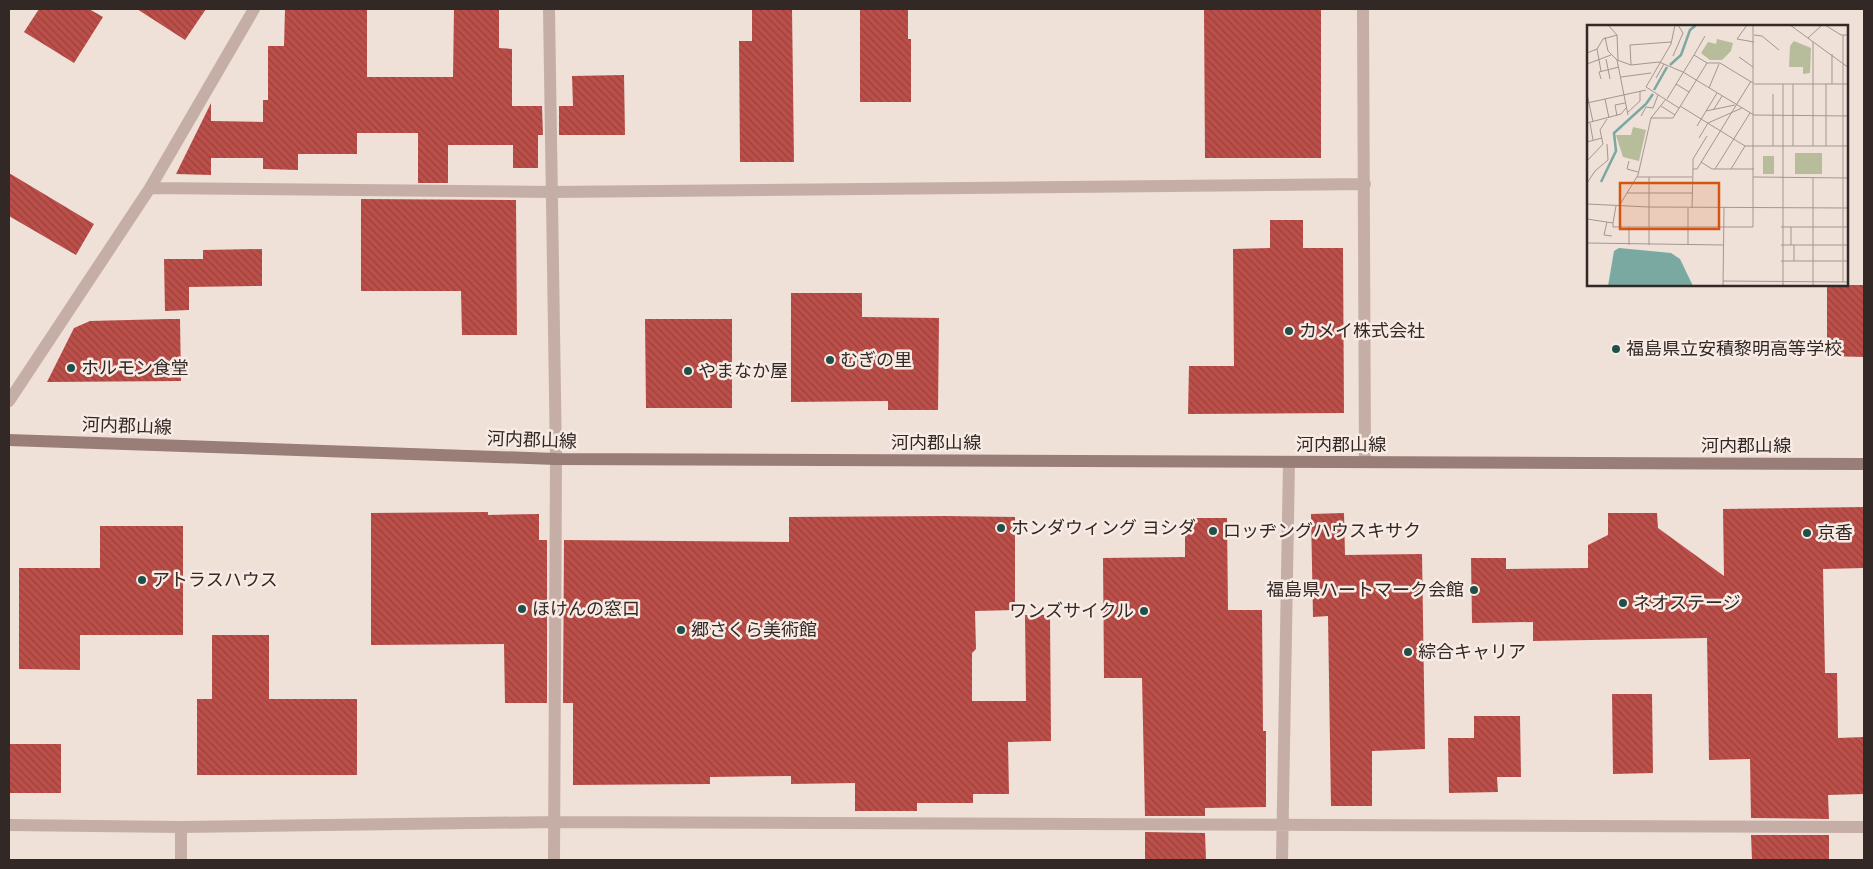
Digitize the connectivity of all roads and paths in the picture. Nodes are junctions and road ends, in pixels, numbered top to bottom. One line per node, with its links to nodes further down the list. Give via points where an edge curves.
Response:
1 (254, 9): 5 (street)
2 (549, 9): 6 (street)
3 (1363, 9): 4 (street)
4 (1365, 184): 6 (street); 11 (street)
5 (150, 188): 6 (street); 7 (street)
6 (552, 192): 9 (street)
7 (9, 401)
8 (9, 440): 9 (main road, 河内郡山線)
9 (556, 458): 10 (main road, 河内郡山線); 13 (street)
10 (1289, 462): 11 (main road, 河内郡山線); 15 (street)
11 (1365, 462): 12 (main road, 河内郡山線)
12 (1864, 464)
13 (555, 822): 15 (street); 16 (street); 19 (street)
14 (9, 825): 16 (street)
15 (1282, 826): 17 (street); 20 (street)
16 (181, 827): 18 (street)
17 (1864, 827)
18 (181, 860)
19 (554, 860)
20 (1282, 860)

